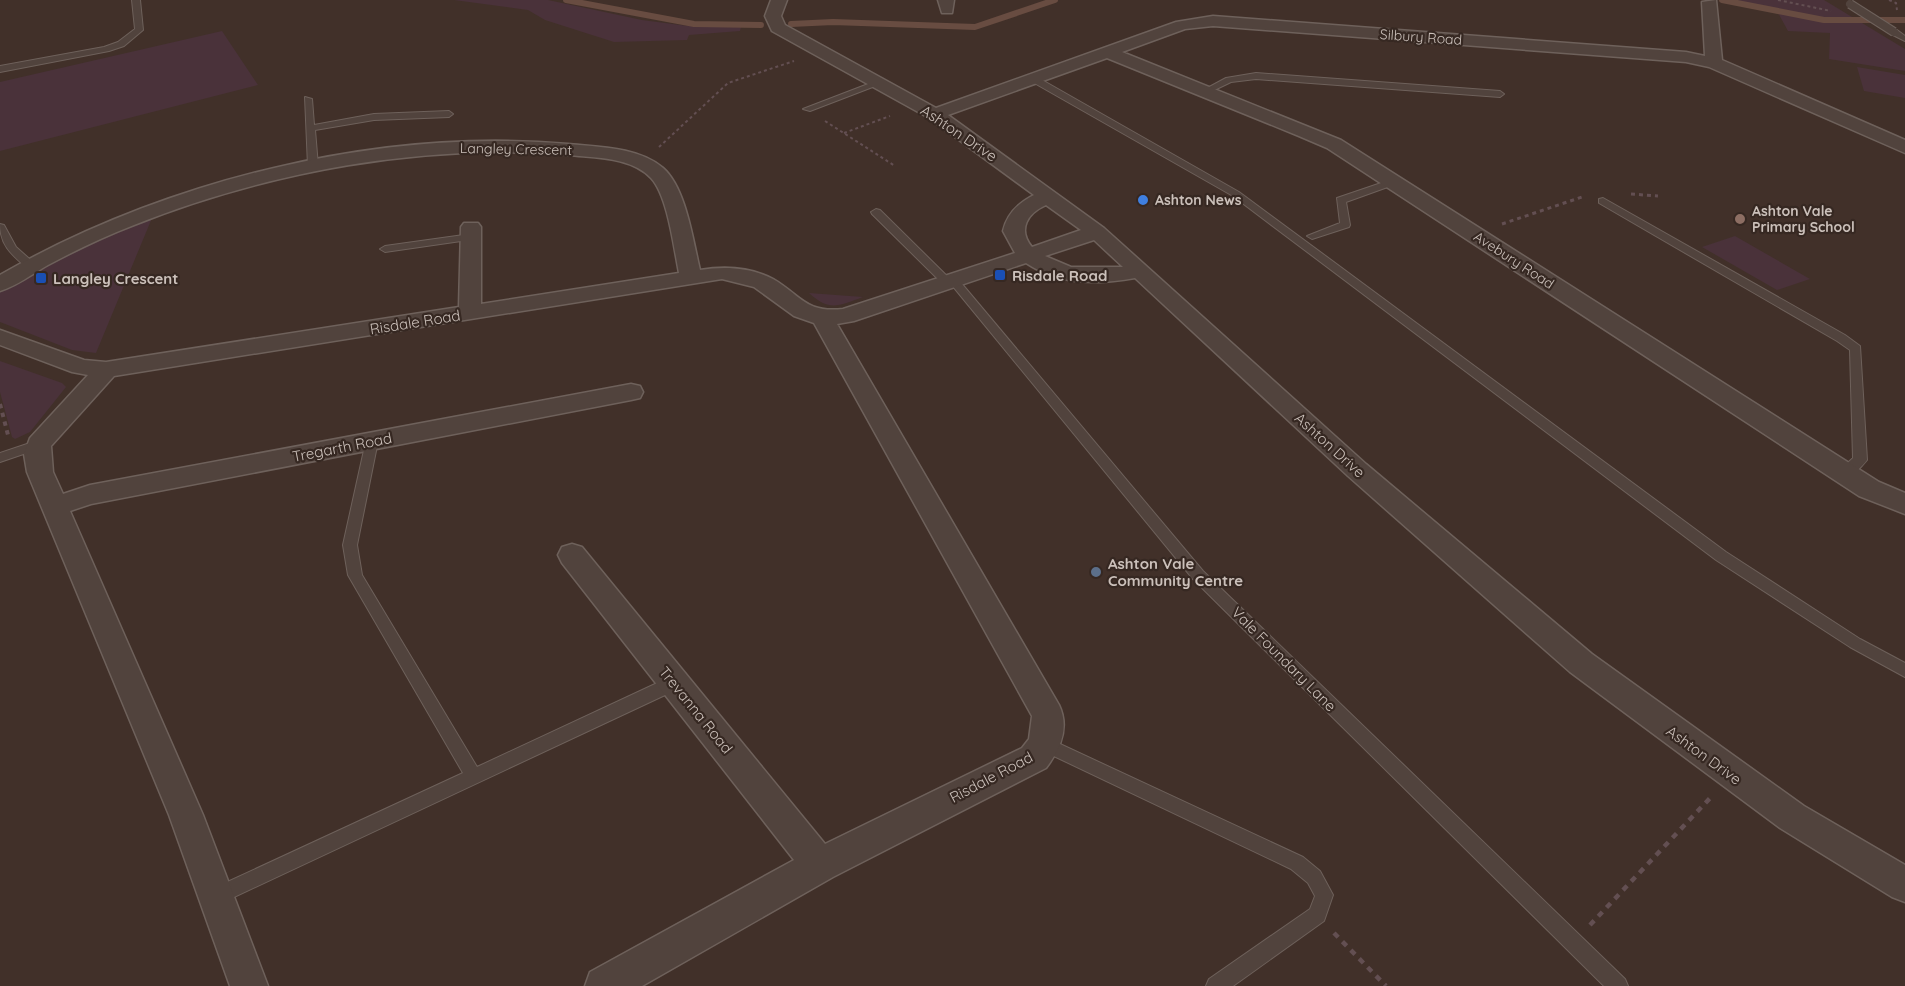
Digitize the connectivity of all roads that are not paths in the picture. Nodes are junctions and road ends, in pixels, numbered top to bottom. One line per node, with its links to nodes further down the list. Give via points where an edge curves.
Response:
1 (136, 0): 8 (lane, via 139,30 121,44)
2 (779, 0): 10 (street, Ashton Drive, via 773,16 778,28)
3 (1710, 2): 7 (street)
4 (1847, 2): 5 (lane, bridge)
5 (1905, 39)
6 (1106, 51): 7 (street, Silbury Road, via 1182,25 1213,21 1686,57); 9 (street, Silbury Road); 11 (street, Avebury Road)
7 (1713, 63): 18 (street, Silbury Road)
8 (0, 69)
9 (1032, 78): 15 (street, Silbury Road); 47 (lane, via 1236,195 1721,556)
10 (879, 83): 14 (lane); 15 (street, Ashton Drive)
11 (1204, 92): 12 (lane, via 1229,80 1256,76); 20 (street, Avebury Road, via 1334,144)
12 (1500, 94)
13 (308, 99): 17 (lane)
14 (807, 109)
15 (927, 109): 21 (street, Ashton Drive)
16 (449, 114): 17 (lane, via 375,117)
17 (312, 128): 19 (lane)
18 (1905, 147)
19 (313, 166): 30 (street, Langley Crescent, via 154,208); 32 (street, Langley Crescent, via 411,150 477,147 542,147 599,153 640,164 658,174 672,204)
20 (1393, 182): 27 (lane, via 1341,200 1345,225); 43 (street, Avebury Road)
21 (1049, 196): 26 (street, Ashton Drive); 29 (street, via 1025,208 1015,221 1015,240)
22 (1603, 201): 43 (lane, via 1856,349 1860,460)
23 (876, 212): 33 (lane, Vale Foundary Lane)
24 (0, 227): 30 (lane, via 12,249)
25 (471, 232): 28 (lane); 35 (street)
26 (1096, 232): 29 (street); 31 (street, Ashton Drive)
27 (1312, 236)
28 (385, 249)
29 (1028, 256): 31 (street, via 1043,266 1069,274 1100,277); 33 (street)
30 (30, 265): 34 (street, Langley Crescent)
31 (1139, 271): 52 (street, Ashton Drive, via 1357,470 1572,656 1792,817)
32 (690, 276): 35 (street, Risdale Road); 36 (street, Risdale Road, via 744,276 765,284 801,312)
33 (950, 281): 36 (street, via 846,316); 57 (lane, Vale Foundary Lane, via 1198,575)
34 (0, 284)
35 (470, 313): 38 (street, Risdale Road)
36 (823, 319): 49 (street, Risdale Road, via 1048,715)
37 (0, 337): 38 (street, Risdale Road, via 80,367)
38 (106, 370): 41 (street)
39 (631, 392): 40 (street, Tregarth Road)
40 (372, 441): 45 (street, Tregarth Road, via 90,495); 50 (lane, via 350,545 355,575)
41 (26, 448): 42 (lane); 45 (street, via 37,454)
42 (0, 458)
43 (1844, 473): 44 (street, Avebury Road)
44 (1905, 504)
45 (54, 506): 53 (street, via 186,815)
46 (572, 555): 48 (street, Trevanna Road)
47 (1905, 671)
48 (674, 682): 50 (lane); 51 (street, Trevanna Road)
49 (1045, 744): 51 (street, Risdale Road, via 1034,758); 56 (lane, via 1297,862 1314,877 1324,895 1317,915)
50 (474, 776): 53 (lane)
51 (820, 865): 55 (street, Risdale Road)
52 (1905, 885)
53 (216, 896): 54 (street)
54 (249, 986)
55 (604, 986)
56 (1216, 986)
57 (1618, 986)

